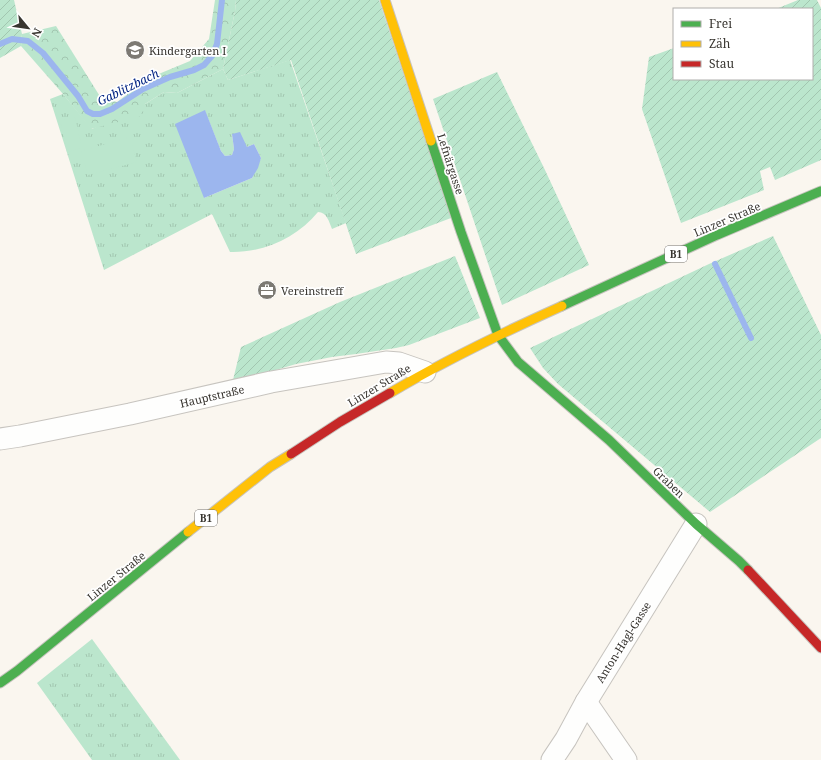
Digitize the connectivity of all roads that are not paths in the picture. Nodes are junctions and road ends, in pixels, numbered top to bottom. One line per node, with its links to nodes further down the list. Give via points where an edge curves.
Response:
1 (385, 0): 3 (main road, Lefnärgasse, via 461,232)
2 (821, 191): 3 (main road, Linzer Straße / B1, via 717,235)
3 (498, 335): 4 (main road, Linzer Straße / B1); 6 (main road, Graben, via 518,362 609,440)
4 (425, 372): 5 (street, Hauptstraße, via 399,363 386,362 271,382 130,414); 8 (main road, Linzer Straße / B1, via 340,422 270,468)
5 (0, 438)
6 (696, 524): 7 (main road, Graben, via 739,562); 9 (street, Anton-Hagl-Gasse)
7 (821, 648)
8 (0, 683)
9 (586, 702): 10 (street, Anton-Hagl-Gasse); 11 (street)
10 (552, 760)
11 (626, 760)

